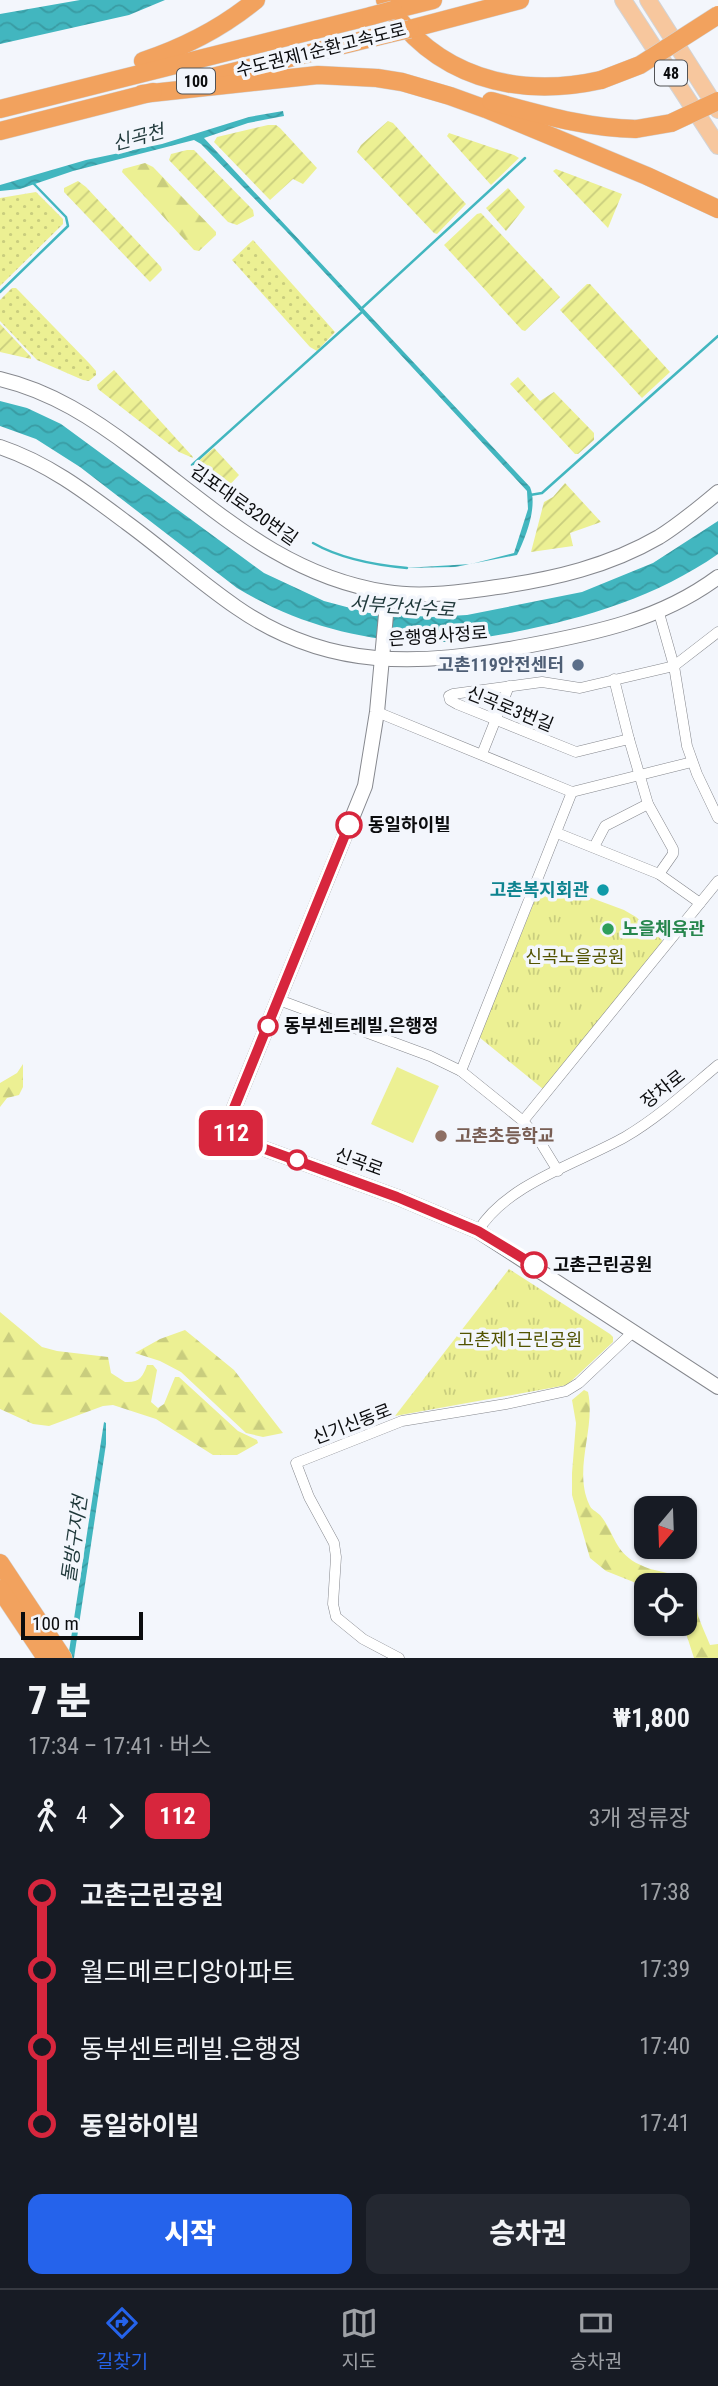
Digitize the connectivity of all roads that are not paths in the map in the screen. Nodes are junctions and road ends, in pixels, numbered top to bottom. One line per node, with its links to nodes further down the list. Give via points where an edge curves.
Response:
1 (256, 0): 10 (highway, via 188,44)
2 (415, 0): 7 (highway)
3 (433, 0): 7 (highway, 수도권제1순환고속도로 / 100)
4 (520, 0): 11 (highway, 수도권제1순환고속도로 / 100, bridge)
5 (623, 0): 16 (main road, 48)
6 (648, 0): 14 (main road, 48)
7 (389, 5): 8 (highway, bridge, via 417,40 436,54 478,76 515,86 547,88 601,80 640,65); 10 (highway, 수도권제1순환고속도로 / 100, bridge, via 371,16)
8 (718, 15)
9 (402, 82): 11 (highway, via 306,76); 12 (highway, bridge, via 604,128 671,123); 17 (highway, via 486,109)
10 (82, 87): 13 (highway, 수도권제1순환고속도로 / 100)
11 (142, 94): 15 (highway, 수도권제1순환고속도로 / 100)
12 (718, 101)
13 (0, 108)
14 (718, 110)
15 (0, 131)
16 (718, 146)
17 (718, 209)
18 (0, 379): 22 (street, 김포대로320번길, via 59,400 97,422 291,562)
19 (0, 447): 25 (street, 은행영사정로, via 70,482 260,622 331,652)
20 (718, 492): 22 (street, 김포대로320번길, via 659,536 587,568 476,590)
21 (718, 578): 23 (street, 은행영사정로)
22 (387, 598): 25 (street, 신곡로)
23 (659, 613): 25 (street, 은행영사정로, via 499,651 422,660); 26 (street)
24 (718, 632): 26 (street)
25 (381, 655): 29 (street, 신곡로)
26 (674, 666): 27 (street, 신곡로3번길); 33 (street)
27 (614, 680): 28 (street, 신곡로3번길, via 574,688 542,682); 31 (street)
28 (509, 686): 30 (street); 30 (street, 신곡로3번길, via 449,696)
29 (377, 712): 32 (street); 43 (street, 신곡로, via 365,786)
30 (495, 720): 31 (street, 신곡로3번길, via 576,752); 32 (street)
31 (629, 740): 34 (street)
32 (482, 754): 35 (street)
33 (692, 762): 34 (street); 37 (street)
34 (637, 774): 35 (street); 36 (street)
35 (572, 792): 38 (street)
36 (648, 804): 39 (street, via 605,826); 40 (street, via 673,849)
37 (718, 818)
38 (557, 833): 39 (street); 45 (street)
39 (594, 847): 40 (street)
40 (659, 874): 42 (street)
41 (718, 881): 42 (street)
42 (700, 903): 46 (street)
43 (279, 1000): 45 (street); 48 (street, 신곡로, via 232,1113 230,1133)
44 (718, 1065): 47 (street, 장차로, via 666,1109)
45 (461, 1070): 46 (street)
46 (523, 1121): 47 (street)
47 (558, 1171): 48 (street, 장차로, via 497,1207)
48 (478, 1231): 49 (street, 신곡로)
49 (634, 1331): 50 (street, 신곡로); 55 (street, 신기신동로, via 566,1391 402,1421 296,1464 334,1543 337,1617 356,1634)
50 (718, 1387)
51 (0, 1563): 52 (highway)
52 (8, 1592): 53 (highway); 54 (highway)
53 (46, 1658)
54 (63, 1658)
55 (399, 1658)

